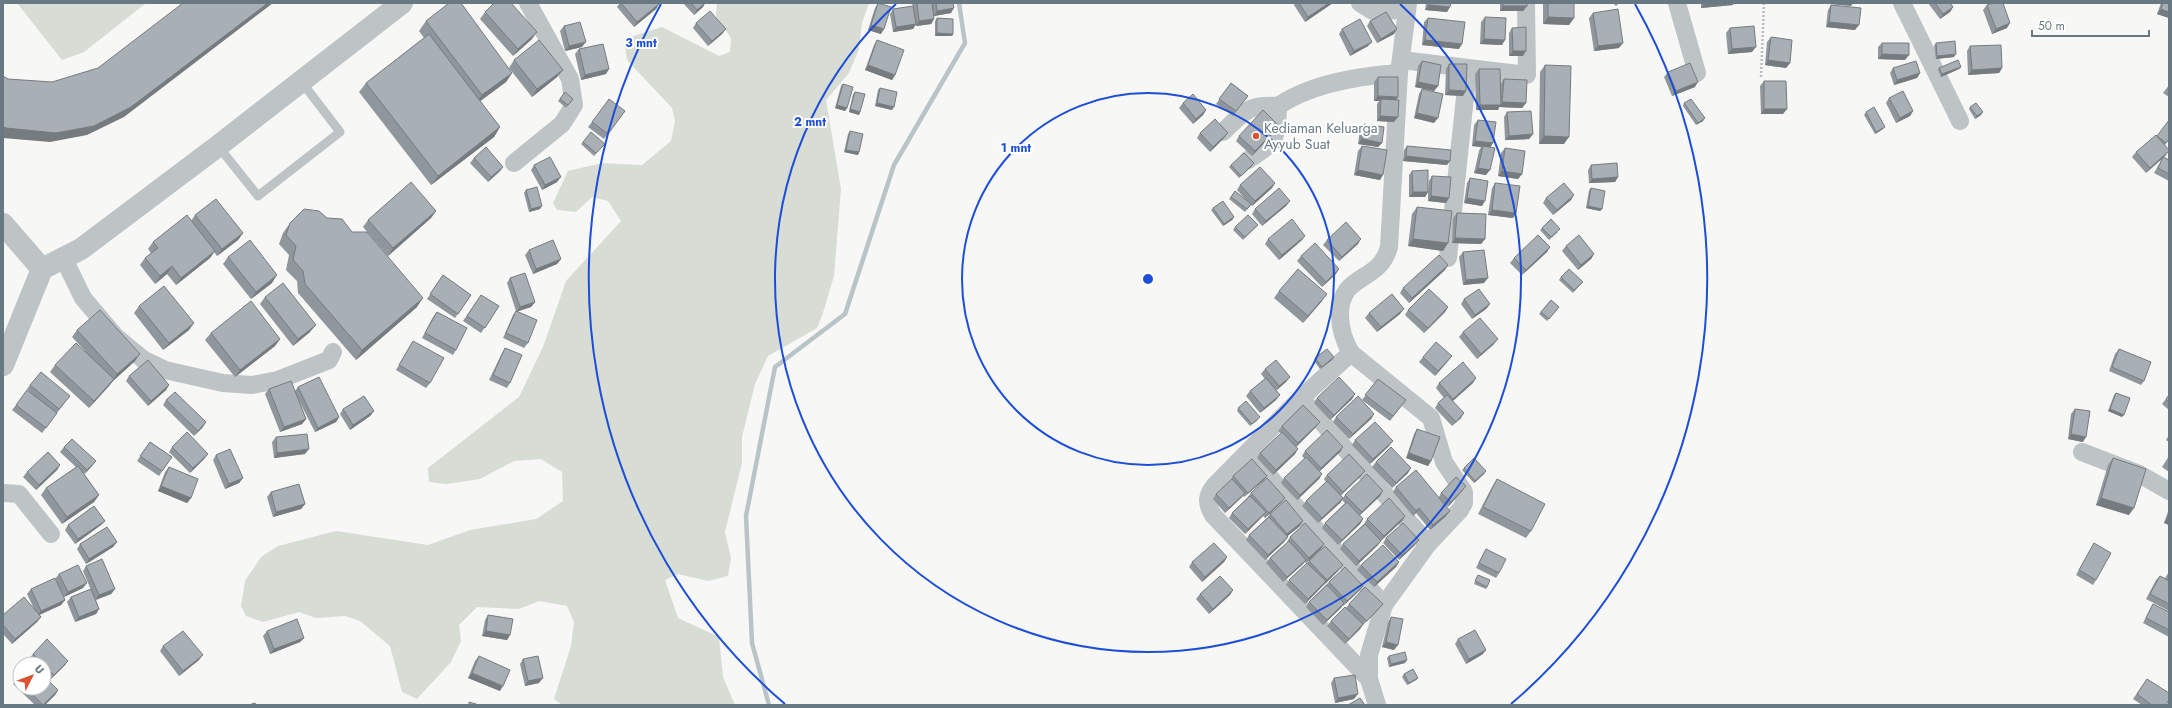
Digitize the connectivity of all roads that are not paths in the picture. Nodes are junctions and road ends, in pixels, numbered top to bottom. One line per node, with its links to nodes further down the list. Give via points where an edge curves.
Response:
1 (402, 3): 12 (street)
2 (528, 3): 19 (street, via 570,79 574,105 562,124)
3 (1360, 3): 7 (street, via 1373,11)
4 (1526, 3): 11 (street)
5 (1677, 3): 10 (street)
6 (1902, 3): 15 (street)
7 (1408, 6): 8 (street)
8 (1400, 67): 9 (street); 14 (street, via 1308,91); 25 (street, via 1388,251 1374,271 1347,289 1340,303 1342,333)
9 (1468, 68): 11 (street); 21 (street)
10 (1697, 73)
11 (1527, 75): 13 (street)
12 (301, 81): 17 (street); 17 (lane, via 340,132 258,196)
13 (1526, 93)
14 (1278, 106): 16 (street, via 1259,105 1246,110); 18 (street, via 1276,137 1266,148)
15 (1960, 121)
16 (1223, 132)
17 (218, 146): 22 (street)
18 (1248, 160)
19 (514, 164)
20 (3, 224): 23 (street)
21 (1448, 258)
22 (64, 259): 23 (street); 24 (street, via 83,298 116,337 144,360 165,370 223,383 252,385 278,380 329,360)
23 (42, 269): 26 (street)
24 (333, 352)
25 (1351, 353): 27 (street); 33 (street, via 1431,418 1444,462 1464,492 1464,503 1460,510)
26 (3, 365)
27 (1301, 398): 29 (street); 33 (street)
28 (2082, 452): 30 (street, via 2139,474)
29 (1248, 453): 34 (street); 35 (street, via 1210,491 1207,506)
30 (2169, 492)
31 (3, 493): 32 (street, via 19,494)
32 (51, 534)
33 (1428, 544): 34 (street)
34 (1384, 605): 35 (street, via 1369,655)
35 (1369, 679): 36 (street)
36 (1376, 705)

